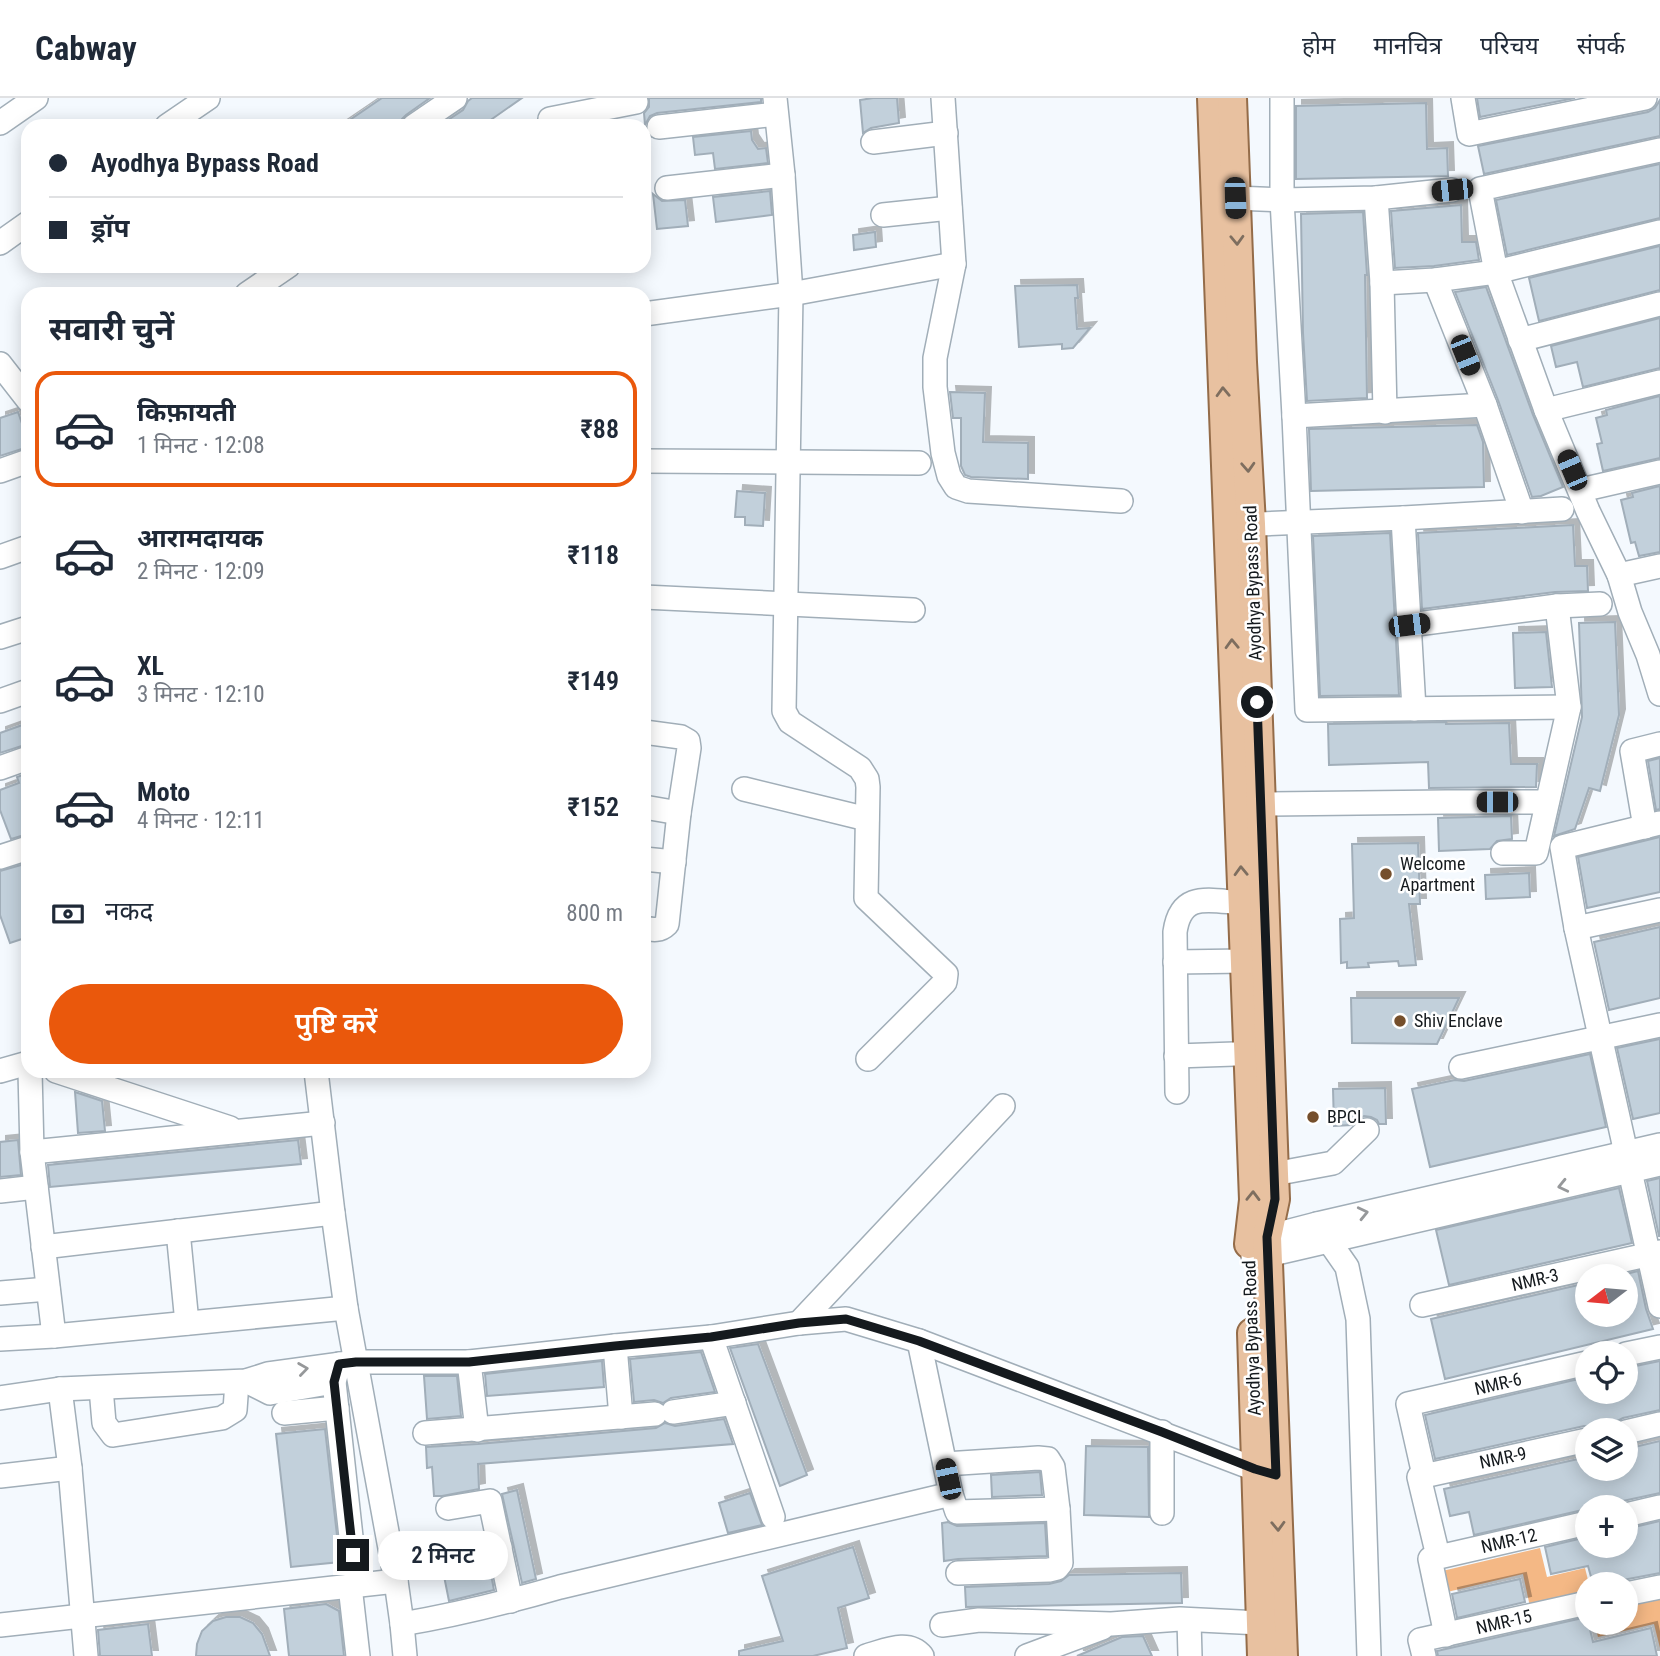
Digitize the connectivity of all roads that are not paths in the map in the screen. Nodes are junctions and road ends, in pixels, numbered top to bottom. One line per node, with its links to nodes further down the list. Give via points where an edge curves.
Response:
1 (36, 98): 15 (street)
2 (635, 98): 14 (street, via 636,102)
3 (943, 98): 17 (street)
4 (1212, 98): 60 (main road, Ayodhya Bypass Road, one-way to 4)
5 (1232, 98): 23 (main road, Ayodhya Bypass Road)
6 (1282, 98): 25 (street)
7 (1463, 98): 8 (street, via 1469,134)
8 (1646, 98)
9 (449, 100): 13 (street)
10 (776, 106): 16 (street); 20 (street)
11 (196, 108): 12 (street)
12 (178, 119)
13 (423, 119)
14 (550, 119)
15 (0, 123)
16 (659, 127)
17 (946, 133): 18 (street); 26 (street)
18 (873, 142)
19 (1660, 150): 32 (street, via 1480,189)
20 (783, 175): 21 (street); 37 (street)
21 (667, 188)
22 (1452, 190): 24 (street)
23 (1235, 198): 25 (street); 60 (main road, Ayodhya Bypass Road, one-way to 60, via 1242,362)
24 (1376, 198): 25 (street); 35 (street)
25 (1282, 200): 47 (street)
26 (950, 208): 27 (street); 31 (street)
27 (883, 215)
28 (21, 228): 30 (street)
29 (1660, 232): 32 (street)
30 (0, 243)
31 (954, 264): 37 (street); 55 (street, via 935,358 935,387 943,453 956,487)
32 (1496, 272): 34 (street); 40 (street)
33 (278, 273): 36 (street)
34 (1435, 280): 35 (street); 44 (street)
35 (1381, 283): 46 (street)
36 (257, 287)
37 (791, 294): 39 (street); 49 (street)
38 (1660, 304): 40 (street)
39 (651, 313)
40 (1520, 340): 45 (street)
41 (3, 372): 43 (street)
42 (1660, 382): 45 (street)
43 (21, 392)
44 (1485, 405): 46 (street); 57 (street)
45 (1546, 410): 54 (street)
46 (1385, 412): 47 (street)
47 (1294, 416): 59 (street)
48 (651, 461): 49 (street)
49 (788, 462): 50 (street); 66 (street)
50 (919, 463)
51 (21, 464): 52 (street)
52 (0, 471)
53 (1660, 472): 54 (street)
54 (1581, 490): 64 (street)
55 (1121, 501)
56 (1562, 509): 57 (street)
57 (1522, 512): 58 (street)
58 (1403, 518): 59 (street); 70 (street)
59 (1298, 523): 60 (street); 78 (street, via 1307,710)
60 (1240, 524): 85 (main road, Ayodhya Bypass Road); 95 (main road, Ayodhya Bypass Road, one-way to 60)
61 (21, 550): 62 (street)
62 (0, 557)
63 (1660, 566): 64 (street)
64 (1619, 575): 73 (street, via 1630,612)
65 (651, 597): 66 (street)
66 (785, 604): 69 (street); 88 (street, via 786,717 864,773)
67 (1601, 604): 68 (street)
68 (1558, 606): 70 (street); 77 (street)
69 (913, 610)
70 (1409, 625): 78 (street)
71 (21, 630): 72 (street)
72 (0, 637)
73 (1654, 654): 75 (street)
74 (21, 694): 76 (street)
75 (1660, 694)
76 (0, 701)
77 (1569, 707): 78 (street); 84 (street)
78 (1414, 709)
79 (651, 733): 87 (street, via 688,741)
80 (1660, 744): 89 (street, via 1632,751)
81 (21, 760): 82 (street)
82 (0, 768)
83 (744, 789): 88 (street)
84 (1547, 802): 85 (street); 91 (street, via 1536,853)
85 (1261, 804): 103 (main road, Ayodhya Bypass Road)
86 (651, 808): 87 (street)
87 (679, 813): 94 (street)
88 (867, 819): 105 (street, via 866,898 946,974 945,982)
89 (1652, 825): 97 (street, via 1562,847)
90 (21, 850): 92 (street)
91 (1503, 853)
92 (0, 857)
93 (651, 860): 94 (street)
94 (674, 862): 98 (street, via 667,924)
95 (1243, 903): 99 (main road, Ayodhya Bypass Road); 100 (street, via 1198,901 1183,907 1177,918)
96 (1660, 909): 97 (street)
97 (1576, 928): 102 (street)
98 (651, 929)
99 (1245, 961): 100 (street); 103 (main road, Ayodhya Bypass Road)
100 (1175, 962): 104 (street)
101 (1660, 1026): 102 (street)
102 (1601, 1039): 107 (street); 119 (street)
103 (1259, 1054): 104 (street); 121 (main road, Ayodhya Bypass Road); 127 (main road, Ayodhya Bypass Road, one-way to 103, via 1254,1200)
104 (1176, 1056): 112 (street)
105 (868, 1059)
106 (21, 1065): 108 (street)
107 (1461, 1067)
108 (0, 1071)
109 (30, 1078): 118 (street)
110 (77, 1078): 116 (street)
111 (317, 1078): 114 (street)
112 (1177, 1092)
113 (1003, 1106): 136 (street)
114 (323, 1123): 116 (street); 124 (street)
115 (1367, 1130): 121 (street, via 1333,1163)
116 (240, 1131): 118 (street)
117 (1660, 1145): 119 (street)
118 (32, 1152): 122 (street)
119 (1628, 1162): 120 (street); 126 (street); 129 (street)
120 (1660, 1164)
121 (1274, 1174): 127 (main road, Ayodhya Bypass Road, via 1275,1199)
122 (36, 1186): 123 (street); 128 (street)
123 (0, 1191)
124 (333, 1213): 125 (street); 134 (street)
125 (178, 1231): 128 (street); 135 (street)
126 (1322, 1232): 127 (street); 203 (street, via 1347,1267 1358,1319)
127 (1258, 1246): 163 (main road, Ayodhya Bypass Road)
128 (43, 1247): 130 (street)
129 (1654, 1253): 132 (street, NMR-3); 133 (street)
130 (48, 1289): 131 (street); 137 (street)
131 (0, 1293)
132 (1422, 1305)
133 (1660, 1306)
134 (346, 1308): 135 (street); 146 (street)
135 (187, 1323): 137 (street)
136 (799, 1323): 138 (street); 140 (street, via 846,1319)
137 (54, 1336): 139 (street)
138 (711, 1337): 141 (street); 151 (street)
139 (0, 1339)
140 (919, 1341): 158 (street); 161 (street)
141 (615, 1346): 144 (street); 154 (street)
142 (1660, 1347): 143 (street)
143 (1638, 1352)
144 (469, 1362): 146 (street); 157 (street)
145 (1575, 1366): 165 (street, NMR-6, via 1408,1404)
146 (343, 1369): 147 (street, via 270,1393); 152 (street); 179 (street)
147 (241, 1381): 148 (street); 148 (street, via 234,1410 222,1418 113,1435 104,1423)
148 (101, 1388): 149 (street)
149 (60, 1389): 150 (street); 162 (street)
150 (0, 1398)
151 (734, 1403): 154 (street); 172 (street)
152 (337, 1408): 153 (street); 175 (street)
153 (284, 1413)
154 (621, 1417): 157 (street)
155 (1660, 1424): 156 (street)
156 (1638, 1429)
157 (477, 1430): 159 (street)
158 (1162, 1432): 163 (street); 171 (street)
159 (425, 1433)
160 (1575, 1443): 165 (street, NMR-9)
161 (945, 1464): 166 (street); 169 (street, via 1048,1459)
162 (69, 1468): 164 (street); 185 (street)
163 (1266, 1472): 187 (main road, Ayodhya Bypass Road)
164 (0, 1476)
165 (1421, 1476): 177 (street)
166 (951, 1494): 169 (street, via 957,1512); 183 (street)
167 (1660, 1507): 170 (street)
168 (448, 1508): 174 (street, via 490,1502)
169 (1058, 1509): 178 (street, via 1061,1563 1057,1568)
170 (1638, 1512)
171 (1163, 1513)
172 (773, 1517)
173 (1575, 1526): 177 (street, NMR-12)
174 (500, 1547): 176 (street); 183 (street)
175 (353, 1555)
176 (446, 1558)
177 (1434, 1558): 192 (street)
178 (958, 1573)
179 (396, 1581): 180 (street); 188 (street)
180 (350, 1586): 185 (street); 195 (street)
181 (1660, 1587): 182 (street)
182 (1638, 1592)
183 (511, 1601): 188 (street)
184 (1575, 1606): 192 (street, NMR-15)
185 (83, 1615): 190 (street); 194 (street)
186 (1189, 1620): 187 (street); 189 (street); 200 (street)
187 (1271, 1623): 201 (main road, Ayodhya Bypass Road); 202 (main road, Ayodhya Bypass Road)
188 (402, 1624): 196 (street)
189 (1111, 1624): 191 (street, via 979,1620); 199 (street)
190 (0, 1625)
191 (942, 1626)
192 (1446, 1635): 193 (street, NMR-15)
193 (1422, 1648)
194 (86, 1656)
195 (358, 1656)
196 (405, 1656)
197 (866, 1656): 198 (street, via 905,1646)
198 (922, 1656)
199 (1027, 1656)
200 (1190, 1656)
201 (1262, 1656)
202 (1283, 1656)
203 (1369, 1656)

